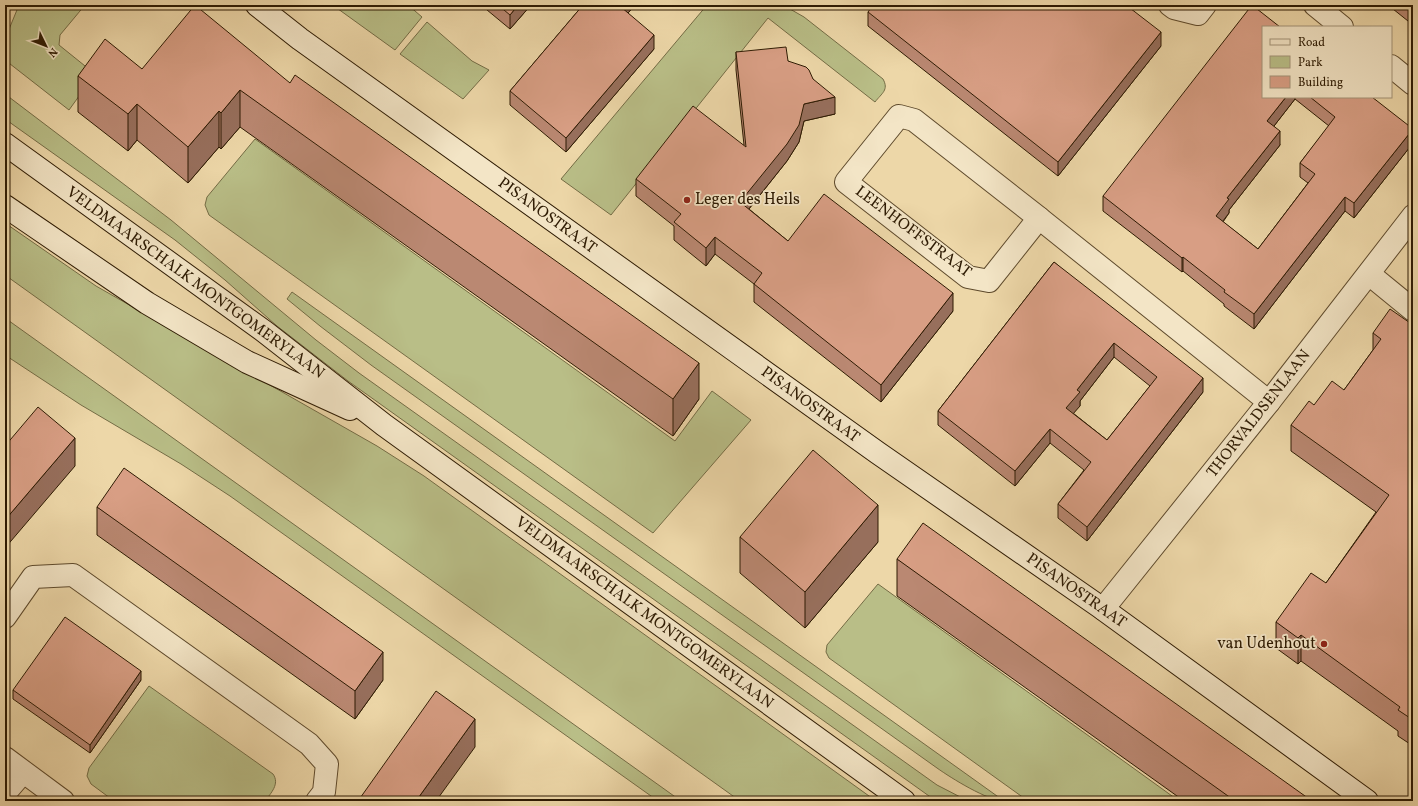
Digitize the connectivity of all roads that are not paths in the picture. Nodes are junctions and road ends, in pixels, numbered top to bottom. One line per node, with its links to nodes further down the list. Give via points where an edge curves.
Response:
1 (257, 5): 16 (street, PISANOSTRAAT, via 300,39 820,411)
2 (1170, 5): 3 (street, via 1198,14)
3 (1205, 5)
4 (1315, 5): 5 (street)
5 (1341, 26)
6 (1392, 67): 7 (street)
7 (1413, 84)
8 (5, 144): 15 (street, VELDMAARSCHALK MONTGOMERYLAAN, via 265,332)
9 (5, 206): 15 (street, VELDMAARSCHALK MONTGOMERYLAAN, via 147,303 247,362)
10 (1413, 216): 12 (street, THORVALDSENLAAN)
11 (1039, 218): 11 (street, LEENHOFFSTRAAT, via 914,120 899,116 846,182 968,277 989,281); 14 (street, LEENHOFFSTRAAT)
12 (1369, 274): 13 (street); 14 (street, THORVALDSENLAAN)
13 (1413, 310)
14 (1269, 402): 16 (street, THORVALDSENLAAN)
15 (384, 425): 23 (street, VELDMAARSCHALK MONTGOMERYLAAN)
16 (1103, 609): 24 (street, PISANOSTRAAT)
17 (5, 617): 22 (street, via 33,577 73,575 309,744 327,764 324,792)
18 (5, 758): 19 (street)
19 (22, 772): 20 (street); 21 (street)
20 (5, 793)
21 (63, 801)
22 (318, 801)
23 (904, 801)
24 (1367, 801)

